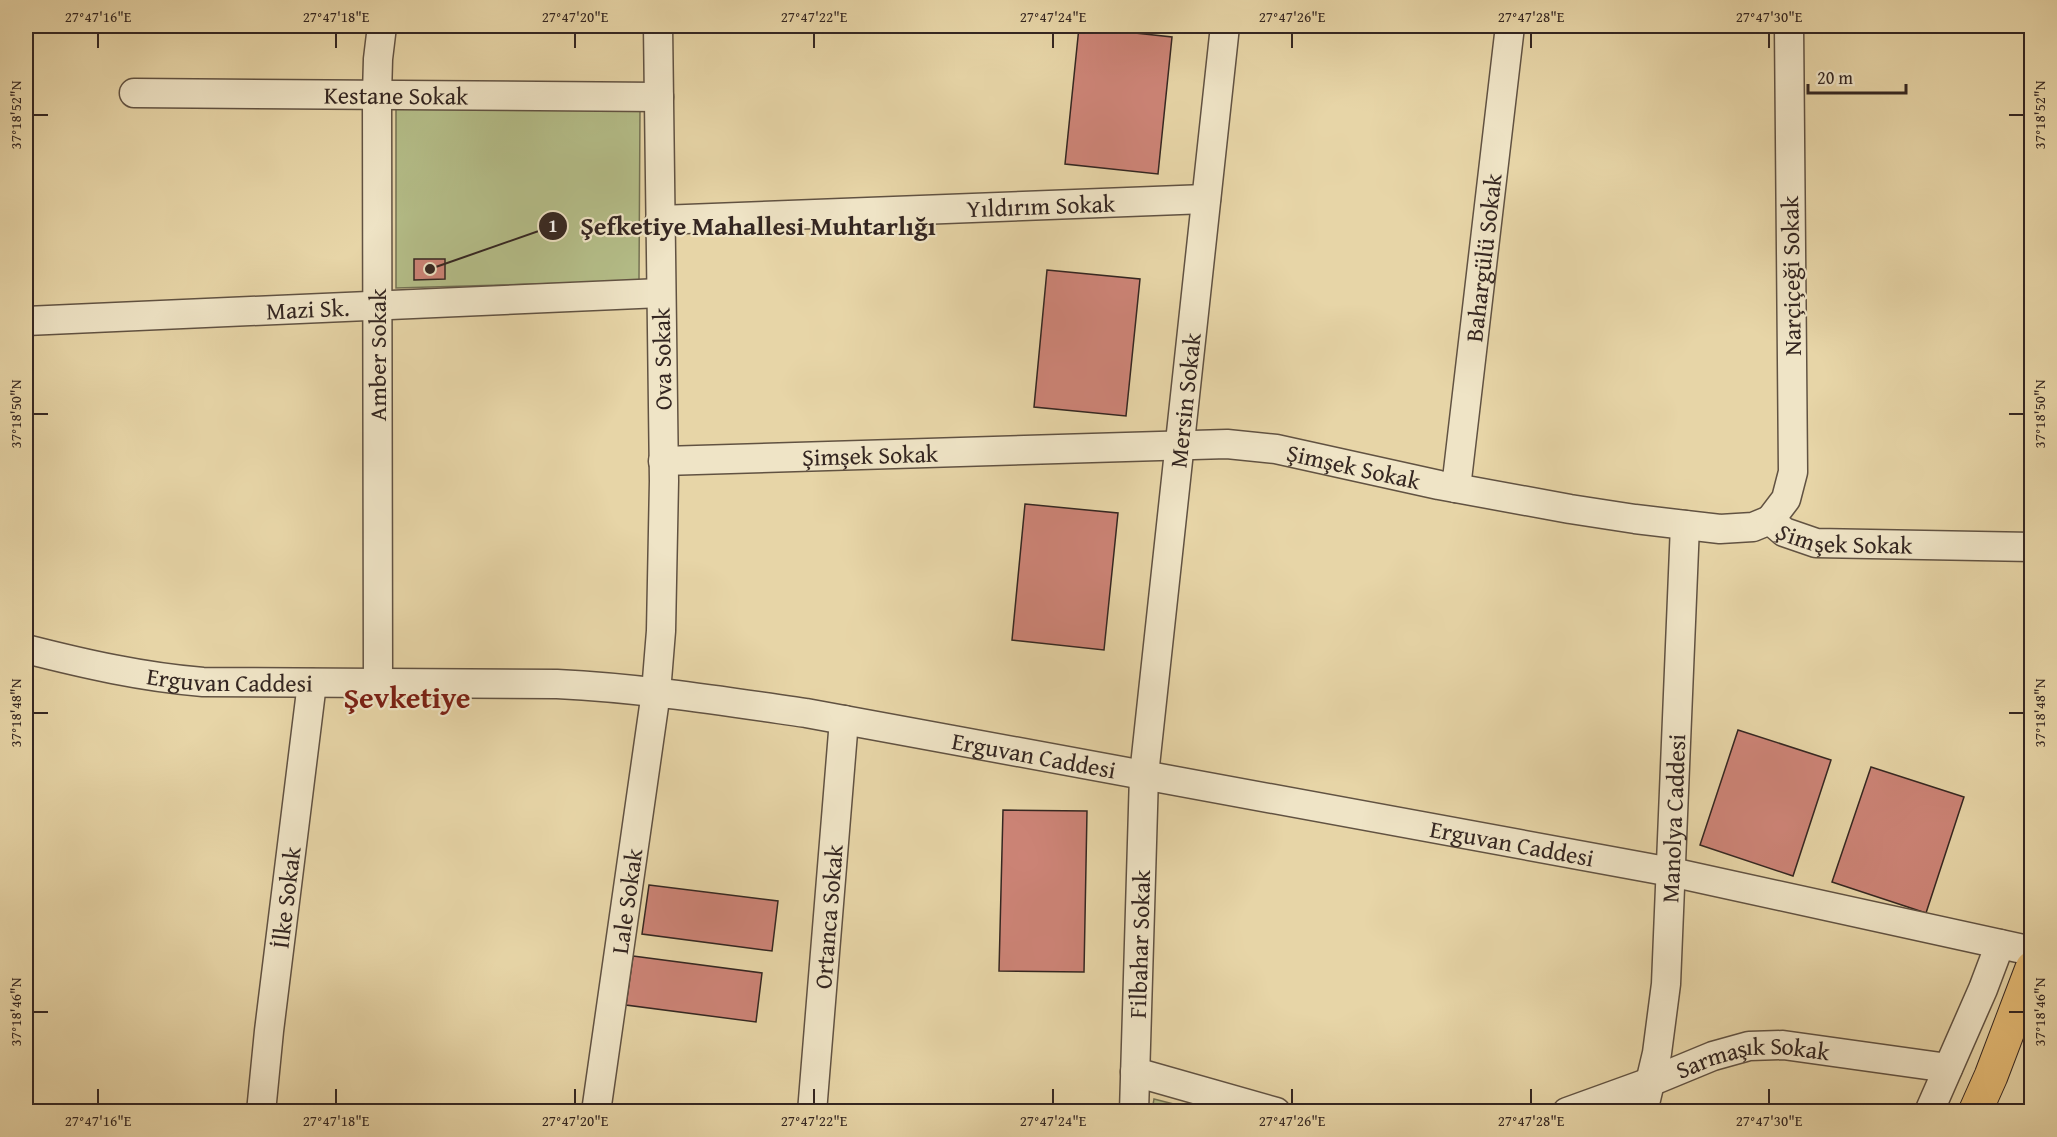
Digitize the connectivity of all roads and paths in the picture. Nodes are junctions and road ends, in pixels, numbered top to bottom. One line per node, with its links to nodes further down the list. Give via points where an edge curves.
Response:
1 (382, 26): 7 (street, Amber Sokak)
2 (658, 26): 8 (street, Ova Sokak)
3 (1225, 26): 9 (street, Mersin Sokak)
4 (1510, 26): 16 (street, Bahargülü Sokak)
5 (1789, 26): 17 (street, Narçiçeği Sokak, via 1793,472 1786,499)
6 (134, 93): 7 (street, Kestane Sokak)
7 (377, 95): 8 (street, Kestane Sokak); 12 (street, Amber Sokak)
8 (659, 97): 10 (street, Ova Sokak)
9 (1206, 199): 10 (street, Yıldırım Sokak); 14 (street, Mersin Sokak)
10 (660, 220): 11 (street, Ova Sokak)
11 (661, 292): 12 (street, Mazi Sk.); 15 (street, Ova Sokak)
12 (377, 305): 13 (street, Mazi Sk.); 22 (street, Amber Sokak)
13 (26, 321)
14 (1180, 444): 15 (street, Şimşek Sokak); 16 (street, Şimşek Sokak, via 1276,449); 25 (street, Mersin Sokak)
15 (663, 461): 23 (street, Ova Sokak, via 661,631)
16 (1456, 488): 18 (street, Şimşek Sokak)
17 (1770, 520): 18 (street, Şimşek Sokak, via 1753,527 1720,529); 19 (street, Şimşek Sokak, via 1784,532 1816,543)
18 (1685, 525): 26 (street, Manolya Caddesi)
19 (2031, 547)
20 (26, 649): 21 (street, Erguvan Caddesi, via 155,678)
21 (312, 683): 22 (street, Erguvan Caddesi); 33 (street, İlke Sokak)
22 (378, 684): 23 (street, Erguvan Caddesi, via 557,684)
23 (656, 692): 24 (street, Erguvan Caddesi); 34 (street, Lale Sokak)
24 (844, 720): 25 (street, Erguvan Caddesi); 35 (street, Ortanca Sokak)
25 (1144, 775): 26 (street, Erguvan Caddesi); 31 (street, Filbahar Sokak)
26 (1671, 872): 27 (street, Erguvan Caddesi); 32 (street, Manolya Caddesi, via 1666,984)
27 (2000, 944): 28 (street, Erguvan Caddesi); 30 (street)
28 (2031, 951)
29 (2031, 968): 41 (highway)
30 (1948, 1068): 32 (street, Sarmaşık Sokak, via 1783,1045 1749,1046); 40 (street)
31 (1135, 1072): 36 (street, Filbahar Sokak); 37 (street)
32 (1650, 1082): 38 (street, Sarmaşık Sokak); 39 (street, Manolya Caddesi)
33 (261, 1112)
34 (596, 1112)
35 (812, 1112)
36 (1134, 1112)
37 (1276, 1112)
38 (1567, 1112)
39 (1643, 1112)
40 (1929, 1112)
41 (1975, 1112)

